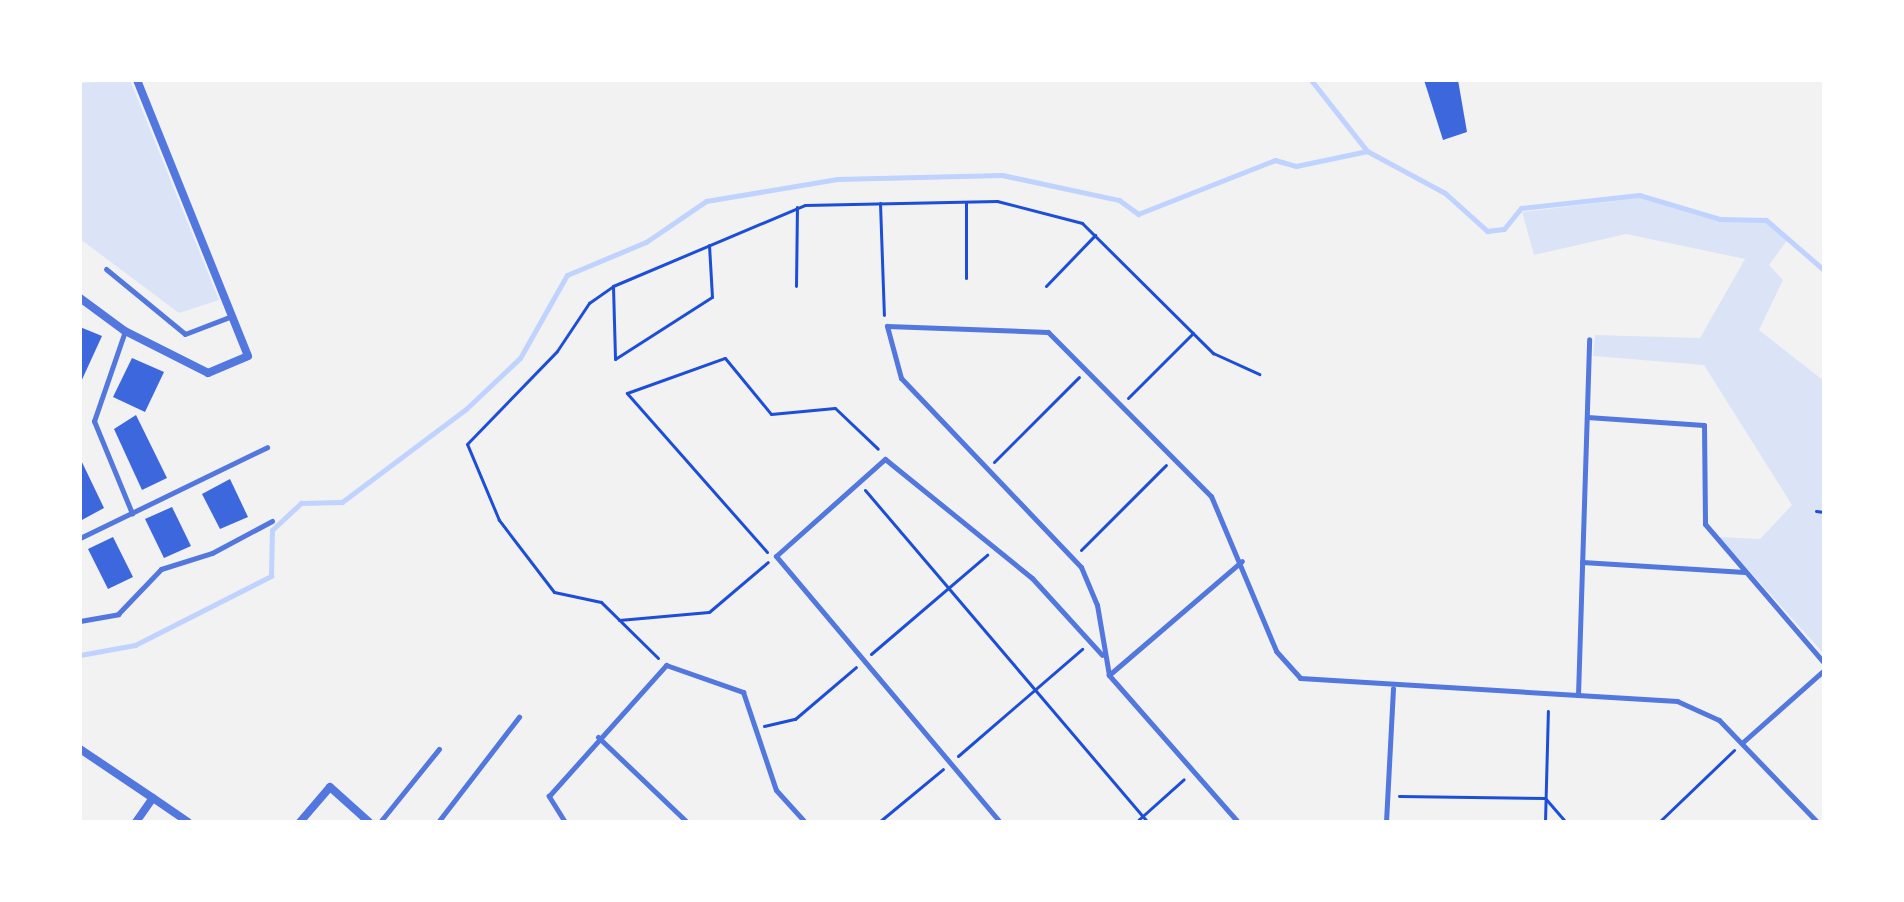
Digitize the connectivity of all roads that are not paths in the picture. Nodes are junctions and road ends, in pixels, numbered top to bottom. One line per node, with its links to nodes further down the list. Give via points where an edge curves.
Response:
1 (137, 80): 4 (street)
2 (106, 269): 4 (lane, via 185,334)
3 (80, 298): 5 (street)
4 (232, 316): 5 (street, via 248,356 208,373)
5 (125, 331): 9 (lane, via 94,421)
6 (1589, 339): 7 (lane)
7 (1587, 417): 13 (lane); 14 (lane, via 1704,425 1705,524)
8 (267, 447): 9 (lane)
9 (132, 513): 11 (lane)
10 (272, 521): 15 (lane, via 212,553 161,569 118,614)
11 (80, 538)
12 (1242, 561): 16 (lane, via 1211,496 1040,328 887,326 901,378 1081,567 1097,605); 19 (lane); 20 (lane, via 1276,651 1300,678)
13 (1582, 562): 14 (lane); 21 (lane)
14 (1745, 572): 17 (lane)
15 (80, 621)
16 (1103, 656): 19 (lane); 37 (lane, via 995,548 885,459 776,556)
17 (1824, 663)
18 (1824, 670): 24 (lane)
19 (1109, 675): 38 (lane)
20 (1393, 688): 21 (lane); 39 (lane)
21 (1578, 695): 24 (lane, via 1677,701 1719,720)
22 (519, 717): 33 (lane)
23 (598, 737): 34 (lane, via 549,796); 35 (lane); 36 (lane, via 666,665 738,687 760,726 776,790)
24 (1743, 742): 40 (lane)
25 (80, 749): 27 (street)
26 (439, 749): 32 (lane)
27 (153, 798): 28 (street); 29 (street)
28 (136, 822)
29 (188, 822)
30 (300, 822): 31 (street, via 330,787)
31 (369, 822)
32 (380, 822)
33 (438, 822)
34 (565, 822)
35 (687, 822)
36 (805, 822)
37 (1000, 822)
38 (1238, 822)
39 (1386, 822)
40 (1817, 822)

